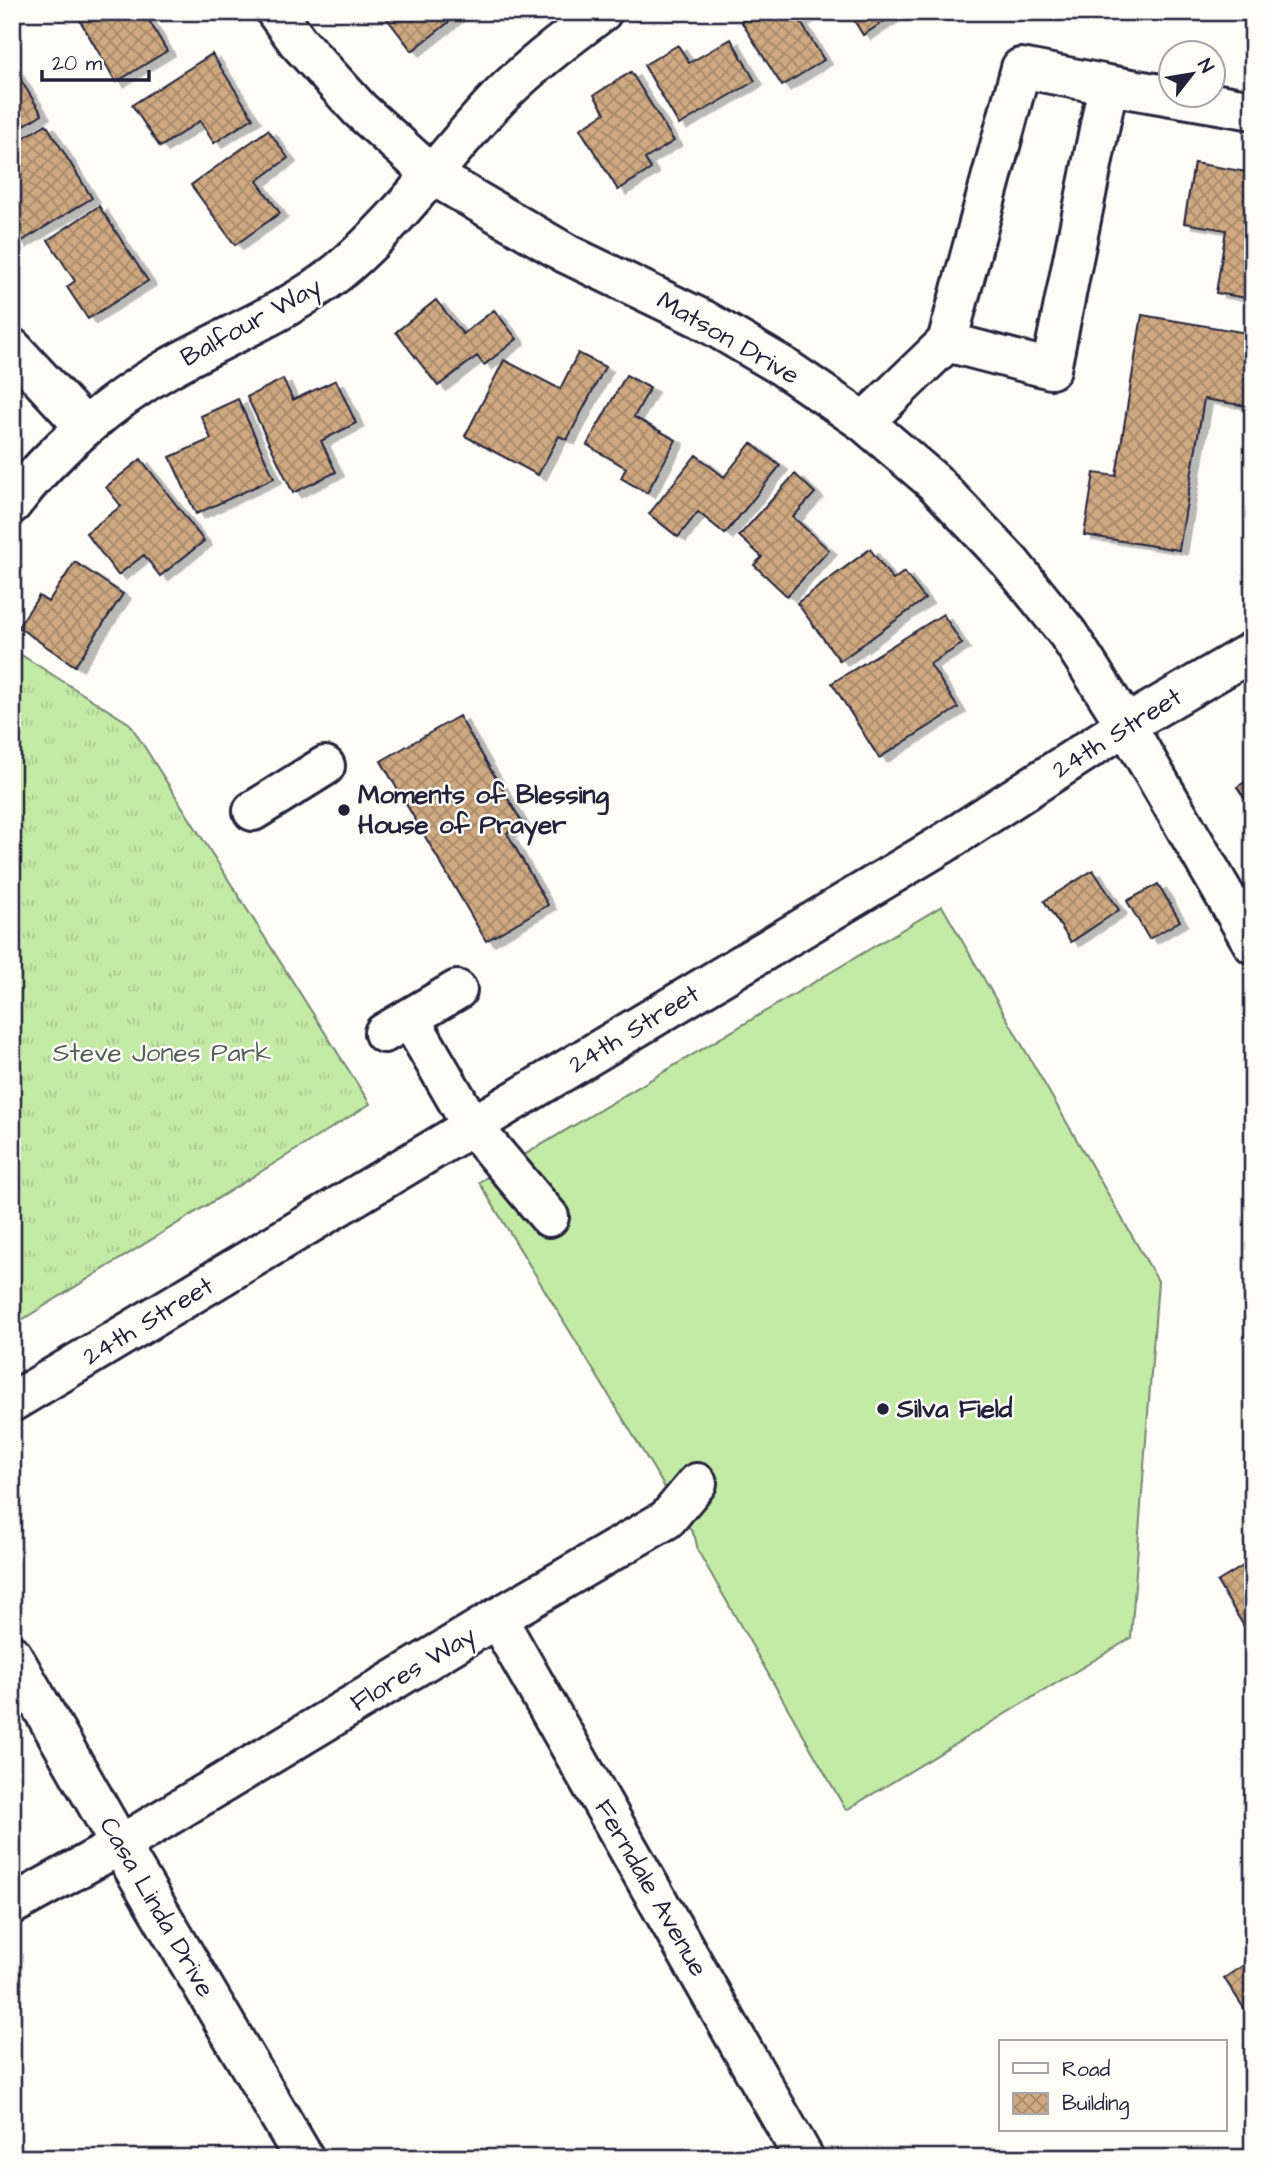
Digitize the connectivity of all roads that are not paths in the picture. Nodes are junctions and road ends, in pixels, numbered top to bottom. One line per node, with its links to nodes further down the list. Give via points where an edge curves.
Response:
1 (276, 12): 5 (street, Matson Drive, via 360,110)
2 (602, 12): 5 (street, Balfour Way, via 546,54 499,98)
3 (1108, 85): 4 (street); 6 (street, via 1021,68); 6 (street, via 1051,369)
4 (1253, 110)
5 (432, 175): 8 (street, Matson Drive, via 567,254 702,319); 9 (street, Balfour Way, via 388,226 336,273 278,313 166,369)
6 (947, 342): 8 (street)
7 (12, 348): 9 (street)
8 (864, 422): 12 (street, Matson Drive, via 933,481 1010,562 1068,634)
9 (85, 427): 10 (street, Balfour Way)
10 (12, 505)
11 (1253, 651): 12 (street, 24th Street)
12 (1126, 726): 15 (street, Matson Drive); 17 (street, 24th Street, via 942,845)
13 (325, 766): 14 (street)
14 (253, 811)
15 (1253, 944)
16 (457, 990): 17 (street, via 397,1026)
17 (472, 1126): 18 (street); 19 (street, 24th Street)
18 (549, 1217)
19 (12, 1402)
20 (697, 1483): 21 (street, Flores Way, via 667,1519)
21 (497, 1618): 23 (street, Flores Way); 26 (street, Ferndale Avenue)
22 (12, 1655): 23 (street, Casa Linda Drive)
23 (120, 1845): 24 (street, Flores Way); 25 (street, Casa Linda Drive)
24 (12, 1905)
25 (304, 2158)
26 (804, 2158)

